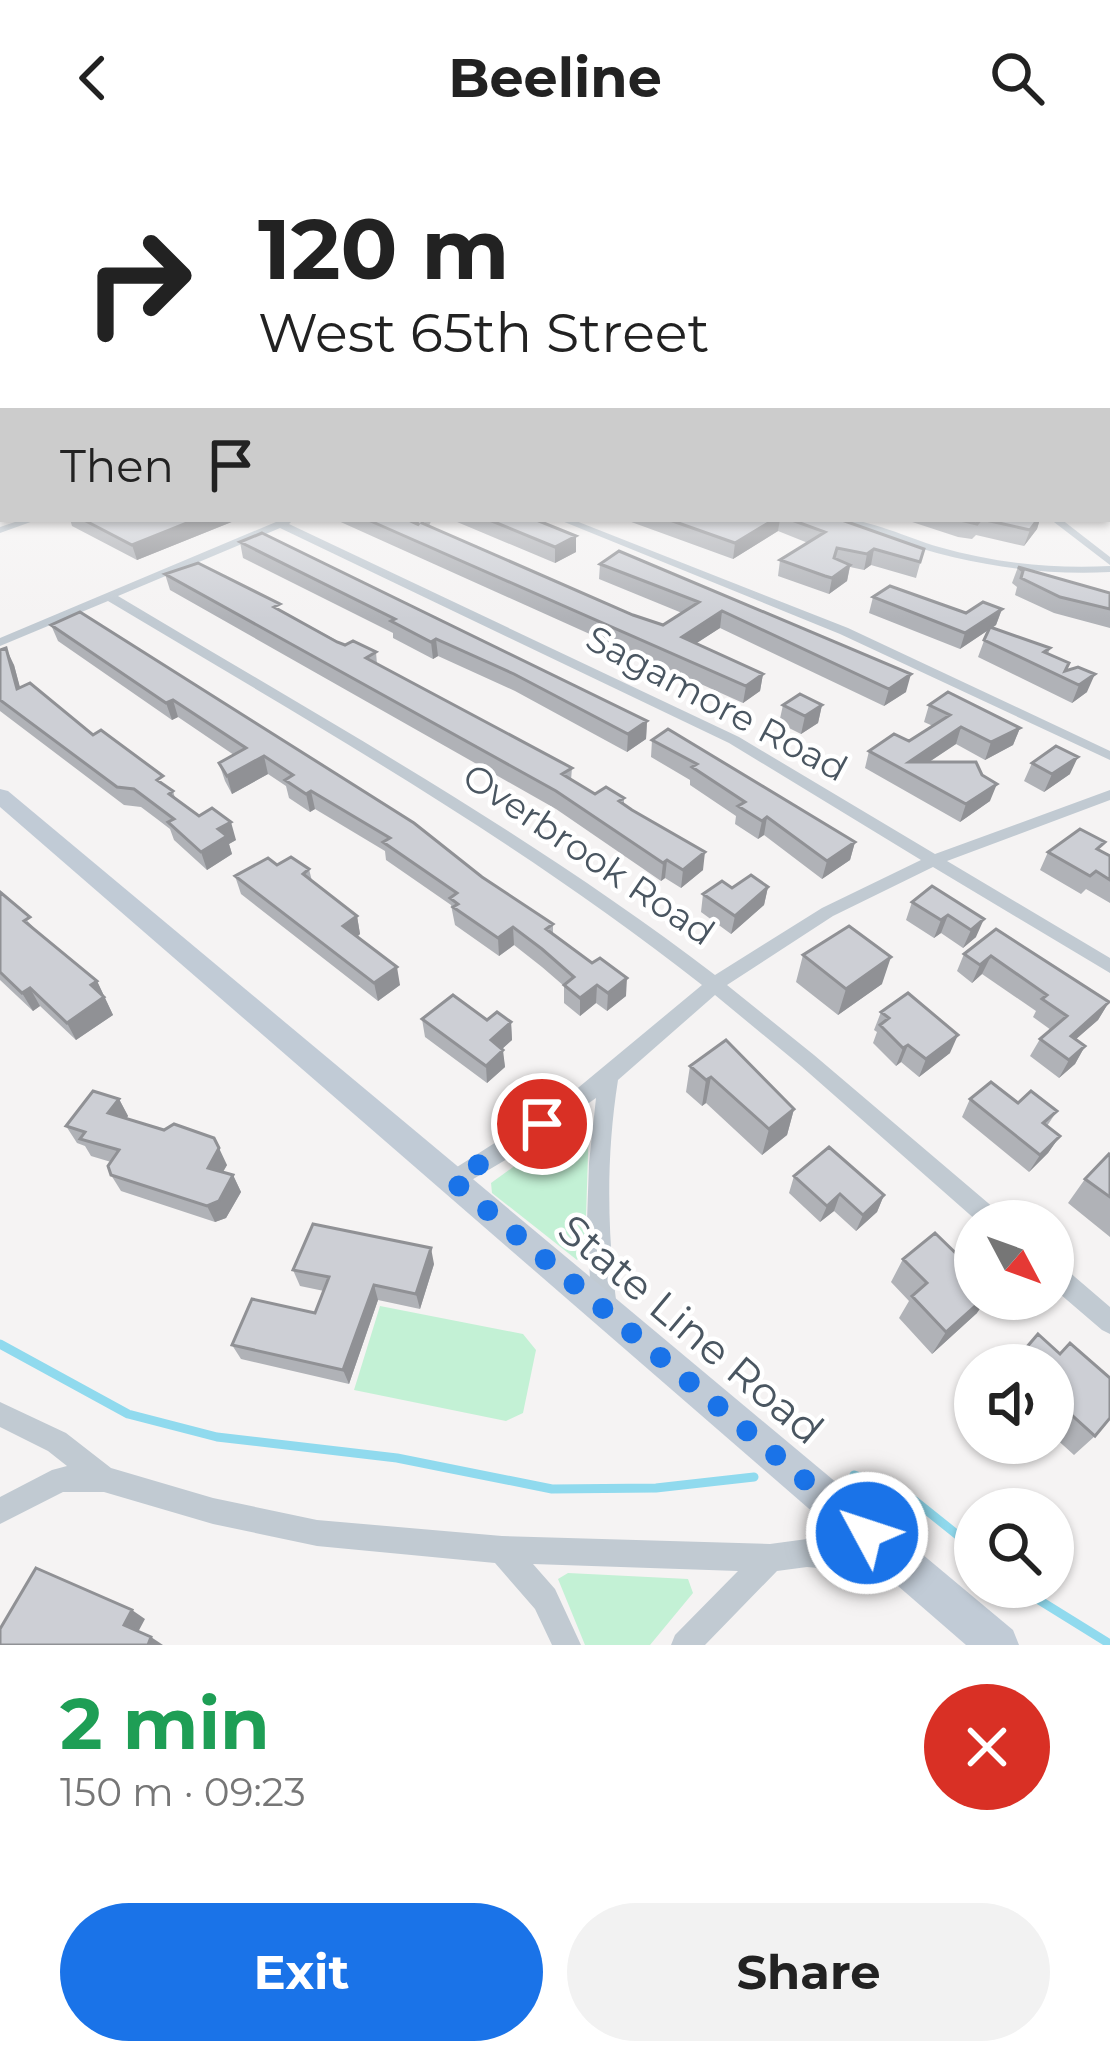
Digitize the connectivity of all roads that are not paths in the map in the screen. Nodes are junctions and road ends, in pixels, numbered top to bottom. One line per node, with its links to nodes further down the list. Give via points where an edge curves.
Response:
1 (284, 522): 7 (street)
2 (288, 522): 12 (street, Sagamore Road, via 716,730)
3 (570, 522): 9 (street, via 844,631)
4 (854, 522): 6 (street, via 1001,564 1078,572)
5 (1058, 522): 6 (street)
6 (1110, 566)
7 (109, 596): 8 (street); 14 (street, Overbrook Road, via 509,840)
8 (0, 642)
9 (1110, 756)
10 (1110, 795): 12 (street)
11 (0, 796): 16 (main road, State Line Road)
12 (935, 857): 13 (street, Sagamore Road); 14 (street, via 817,916)
13 (1110, 966)
14 (715, 986): 15 (street); 17 (street, Overbrook Road)
15 (609, 1076): 16 (street); 19 (street, via 598,1255)
16 (453, 1181): 19 (main road, State Line Road)
17 (968, 1200)
18 (1074, 1291): 20 (street)
19 (605, 1312): 26 (main road, State Line Road)
20 (1110, 1322)
21 (0, 1414): 22 (street, via 57,1442)
22 (104, 1479): 23 (street, via 62,1479); 24 (street, via 317,1533)
23 (0, 1511)
24 (502, 1550): 25 (street); 27 (street, via 544,1599)
25 (770, 1558): 26 (street); 28 (street)
26 (900, 1561): 29 (main road, State Line Road)
27 (567, 1645)
28 (685, 1645)
29 (998, 1645)

